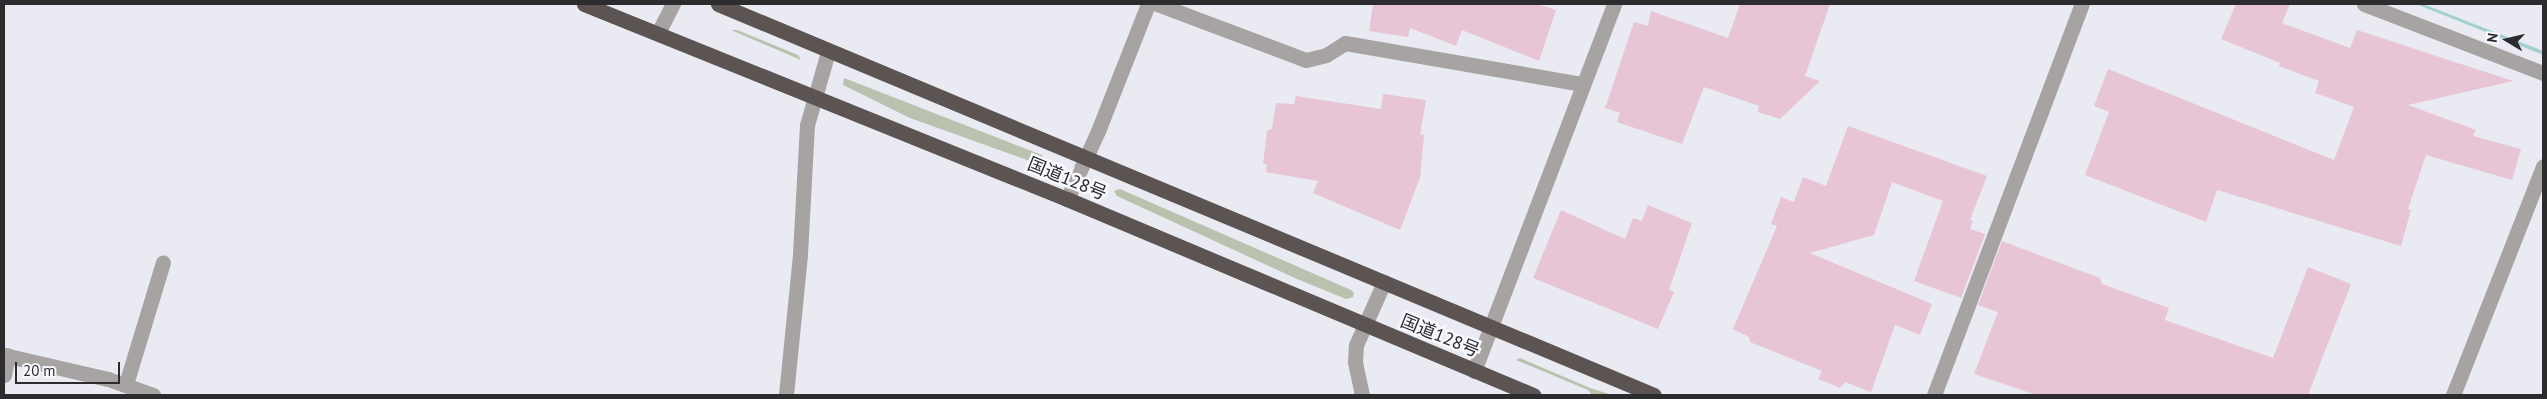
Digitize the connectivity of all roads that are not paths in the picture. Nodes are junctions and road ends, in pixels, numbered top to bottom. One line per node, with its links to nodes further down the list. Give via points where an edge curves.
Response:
1 (584, 4): 9 (highway, 国道128号)
2 (673, 4): 9 (street)
3 (718, 4): 10 (highway, 国道128号)
4 (1148, 4): 14 (street)
5 (1157, 4): 12 (street, via 1306,60 1326,55 1345,43)
6 (1614, 4): 12 (street)
7 (2082, 4): 30 (street)
8 (2364, 4): 11 (street)
9 (658, 33): 13 (highway, 国道128号)
10 (828, 52): 13 (street); 14 (highway, 国道128号)
11 (2543, 73)
12 (1582, 84): 20 (street)
13 (812, 98): 16 (highway, 国道128号); 26 (street, via 807,125 800,254)
14 (1087, 156): 16 (street); 18 (highway, 国道128号)
15 (2543, 166): 31 (street)
16 (1067, 199): 19 (highway, 国道128号)
17 (163, 262): 24 (street)
18 (1384, 282): 19 (street); 20 (highway, 国道128号)
19 (1364, 325): 22 (highway, 国道128号); 27 (street, via 1355,352)
20 (1491, 326): 22 (street); 29 (highway, 国道128号)
21 (6, 355): 23 (street); 24 (street)
22 (1474, 371): 28 (highway, 国道128号)
23 (4, 375)
24 (126, 384): 25 (street)
25 (153, 395)
26 (786, 395)
27 (1362, 395)
28 (1533, 395)
29 (1654, 395)
30 (1934, 395)
31 (2453, 395)

